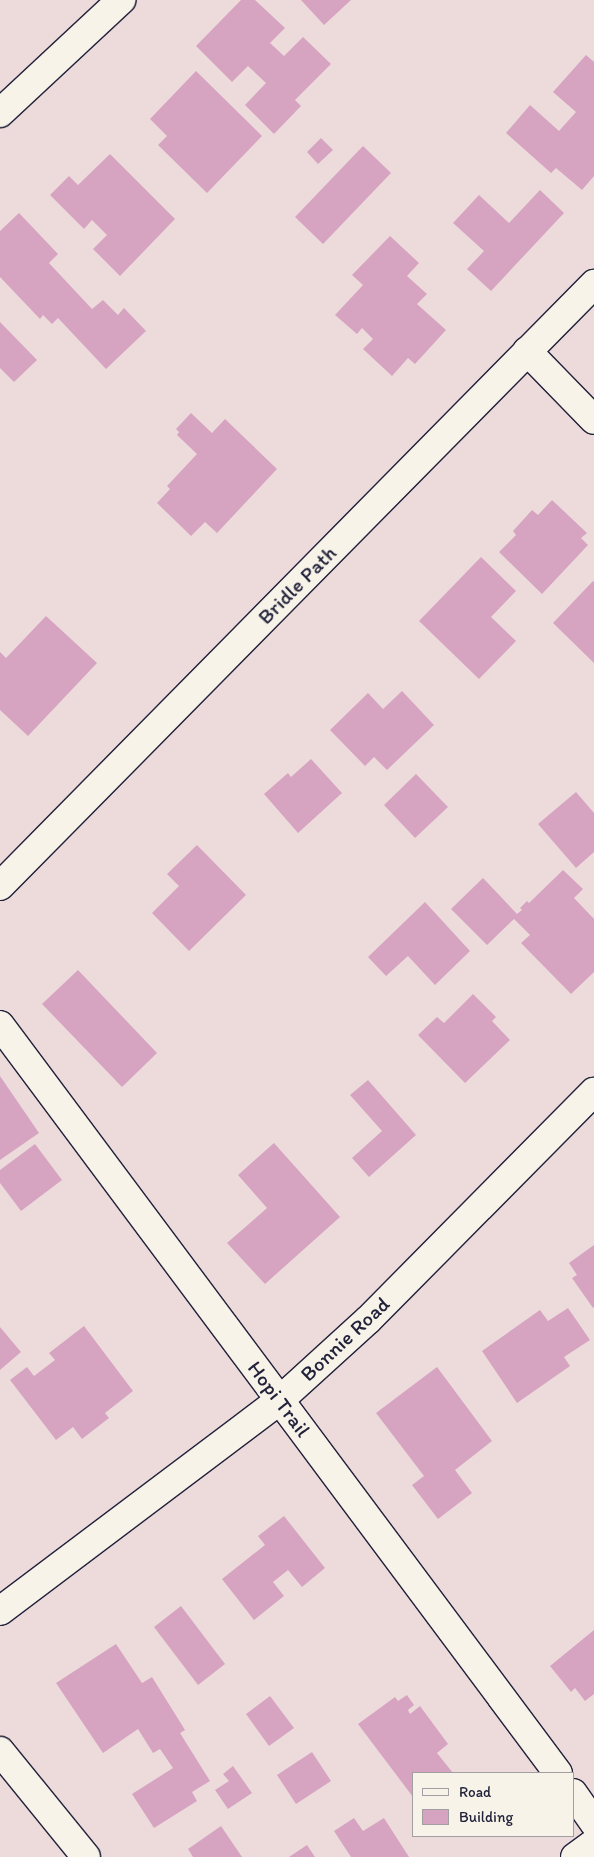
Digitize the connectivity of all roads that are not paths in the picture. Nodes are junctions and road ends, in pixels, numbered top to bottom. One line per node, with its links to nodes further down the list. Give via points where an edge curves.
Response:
1 (121, 0): 2 (street)
2 (0, 113)
3 (594, 284): 4 (street, Bridle Path)
4 (527, 351): 5 (street); 6 (street, Bridle Path)
5 (594, 420)
6 (0, 886)
7 (0, 1024): 9 (street, Hopi Trail)
8 (594, 1092): 9 (street, Bonnie Road, via 368,1320)
9 (280, 1400): 10 (street, Bonnie Road); 12 (street, Hopi Trail)
10 (0, 1611)
11 (0, 1750): 16 (street)
12 (557, 1772)
13 (574, 1794): 14 (street)
14 (594, 1823)
15 (594, 1843): 17 (street)
16 (86, 1857)
17 (575, 1857)

